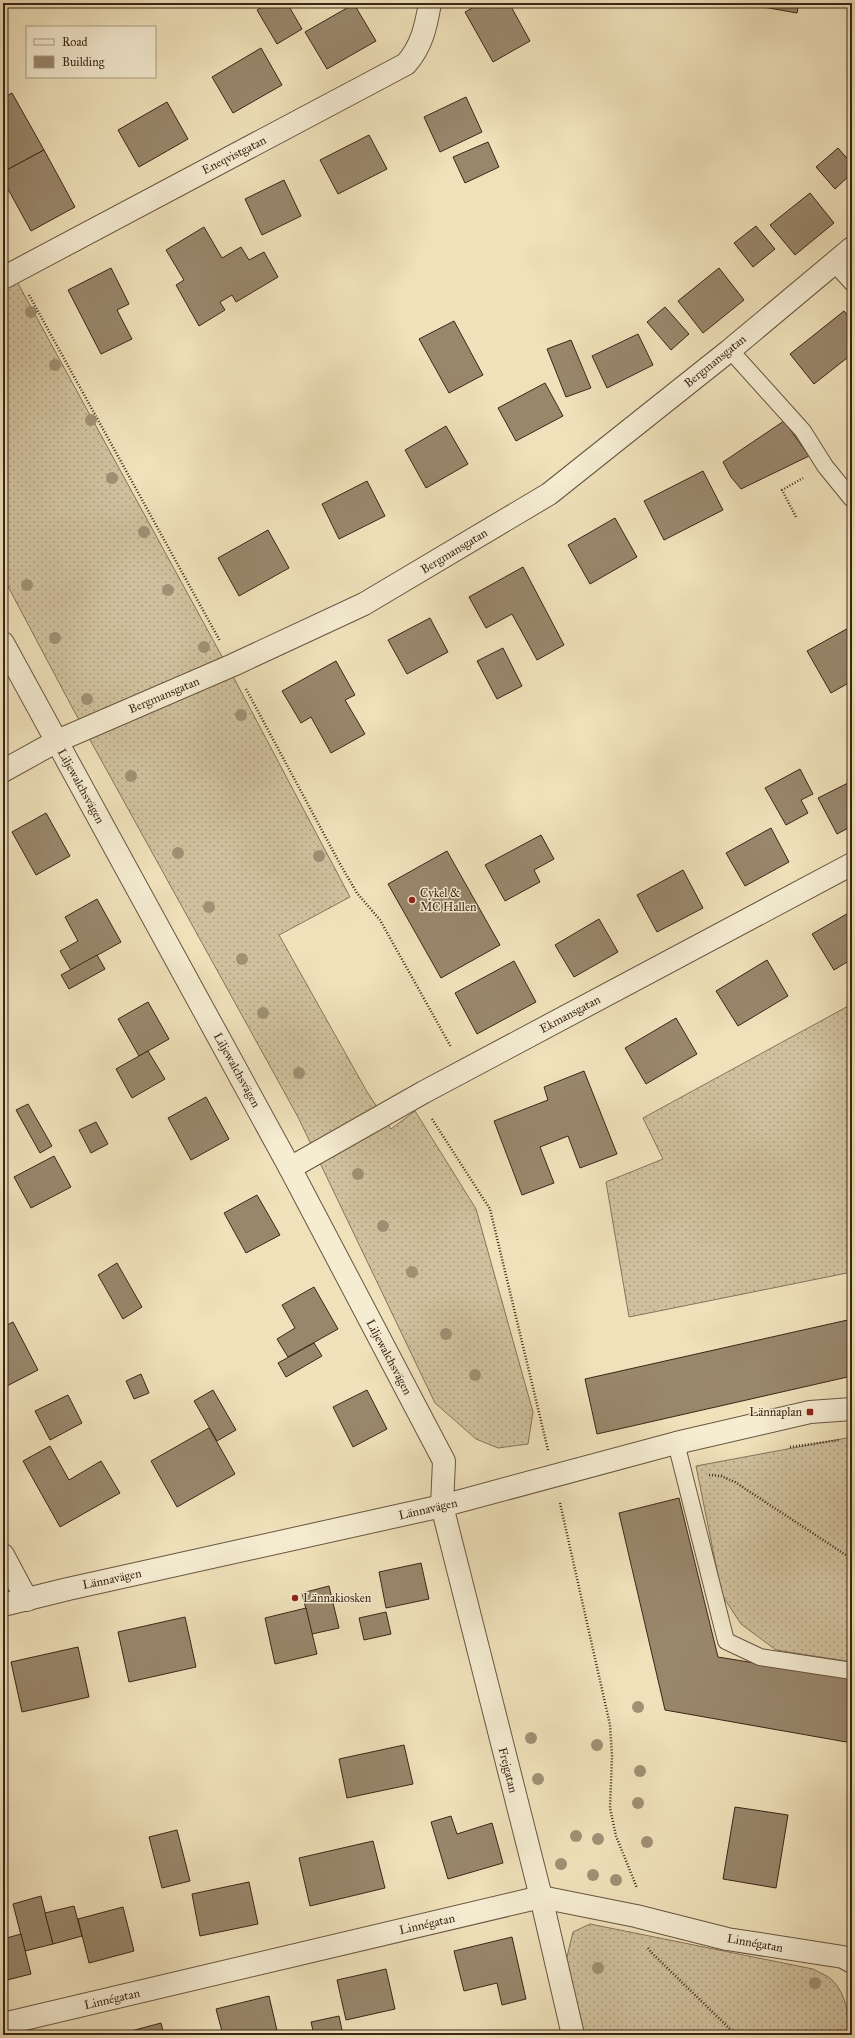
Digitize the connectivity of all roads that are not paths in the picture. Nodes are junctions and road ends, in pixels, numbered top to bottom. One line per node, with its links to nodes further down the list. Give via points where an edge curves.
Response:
1 (430, 3): 4 (street, Eneqvistgatan, via 419,45 406,64)
2 (852, 248): 3 (street, Bergmansgatan)
3 (834, 263): 5 (lane); 6 (street, Bergmansgatan)
4 (3, 278)
5 (852, 283)
6 (730, 350): 7 (lane, via 802,431 825,466); 9 (street, Bergmansgatan, via 549,494 364,604)
7 (851, 498)
8 (3, 643): 9 (street, Liljewalchsvägen)
9 (57, 742): 10 (street, Bergmansgatan); 12 (street, Liljewalchsvägen)
10 (3, 770)
11 (852, 864): 12 (street, Ekmansgatan, via 418,1096)
12 (290, 1168): 15 (street, Liljewalchsvägen, via 444,1461)
13 (852, 1409): 14 (street, Lännavägen, via 810,1412)
14 (676, 1443): 15 (street, Lännavägen); 19 (lane, via 726,1641 760,1656)
15 (442, 1506): 17 (street, Lännavägen); 20 (street, Frejgatan)
16 (3, 1555): 17 (street)
17 (27, 1600): 18 (street, Lännavägen)
18 (3, 1605)
19 (852, 1671)
20 (541, 1897): 21 (street, Linnégatan, via 636,1916 727,1939 843,1957); 22 (street, Linnégatan); 23 (street, Frejgatan)
21 (852, 1962)
22 (3, 2024)
23 (573, 2035)

